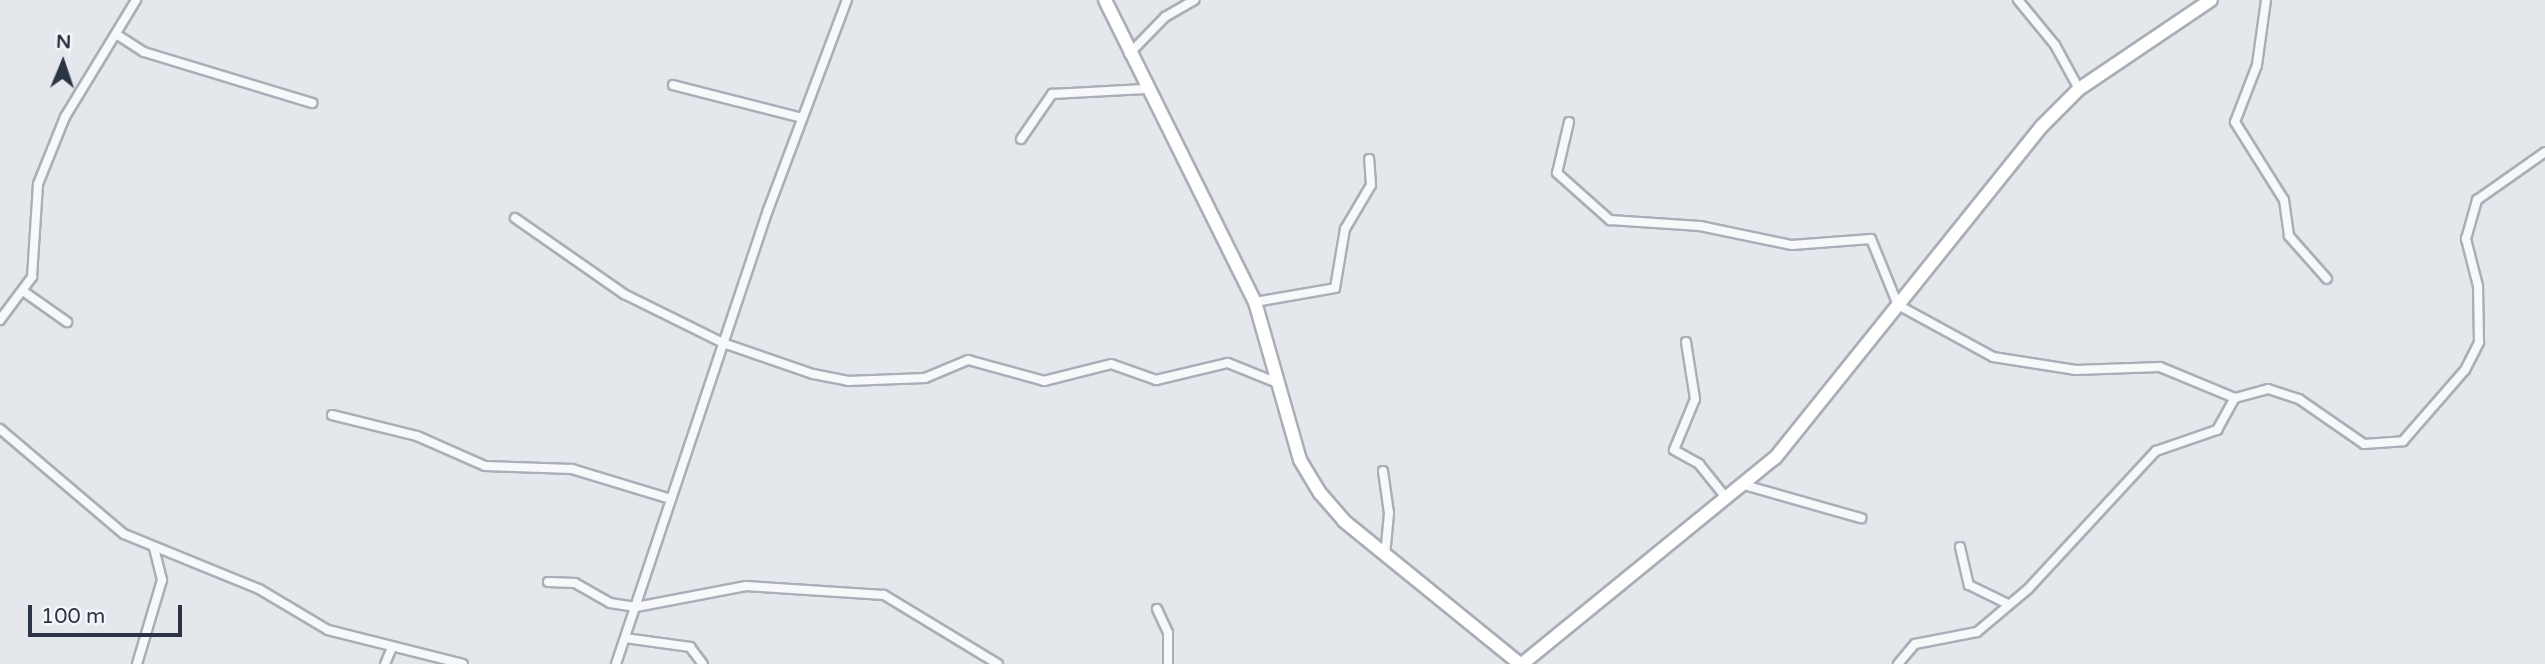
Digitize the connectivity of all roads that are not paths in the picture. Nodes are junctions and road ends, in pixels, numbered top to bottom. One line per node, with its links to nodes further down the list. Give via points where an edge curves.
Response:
1 (136, 0): 8 (street)
2 (847, 0): 14 (street)
3 (1105, 0): 9 (street)
4 (1194, 0): 9 (street, via 1165,17)
5 (2018, 0): 12 (street, via 2055,46)
6 (2211, 0): 12 (street)
7 (2266, 0): 20 (street, via 2257,65 2235,122 2284,200 2289,236)
8 (116, 34): 13 (street, via 144,52); 21 (street, via 65,117 38,184 35,263)
9 (1129, 54): 11 (street)
10 (673, 85): 14 (street)
11 (1145, 89): 16 (street, via 1052,94); 22 (street, via 1188,159)
12 (2079, 89): 23 (street, via 2013,160)
13 (312, 103)
14 (802, 118): 27 (street)
15 (1569, 122): 23 (street, via 1557,173 1610,220 1700,226 1793,245 1871,239)
16 (1021, 139)
17 (2545, 152): 29 (street, via 2477,201 2466,239 2479,286 2479,342 2465,370 2403,441 2364,444 2299,399 2268,389)
18 (1369, 159): 22 (street, via 1371,185 1345,229 1335,288)
19 (515, 218): 27 (street, via 624,294)
20 (2327, 279)
21 (23, 290): 24 (street); 25 (street)
22 (1255, 302): 28 (street)
23 (1898, 305): 29 (street, via 1993,357 2076,370 2160,367); 33 (street, via 1842,382)
24 (0, 320)
25 (67, 322)
26 (1686, 342): 35 (street, via 1695,399 1674,450 1699,464)
27 (723, 343): 28 (street, via 848,381 925,378 968,360 1044,381 1111,364 1173,380 1228,363); 34 (street)
28 (1283, 386): 39 (street, via 1300,460 1320,493)
29 (2235, 398): 41 (street, via 2217,430 2156,451)
30 (332, 415): 34 (street, via 417,436 485,466 572,469)
31 (0, 429): 37 (street, via 124,534)
32 (1383, 471): 39 (street, via 1390,525)
33 (1744, 485): 35 (street); 36 (street)
34 (671, 499): 42 (street)
35 (1727, 499): 53 (street)
36 (1861, 518)
37 (154, 547): 45 (street, via 259,589 328,630); 46 (street, via 162,580)
38 (1960, 547): 41 (street, via 1969,585)
39 (1385, 556): 53 (street)
40 (548, 582): 42 (street, via 575,583 610,603)
41 (2008, 604): 54 (street, via 1977,632 1915,645)
42 (636, 607): 44 (street); 51 (street, via 746,586 884,595)
43 (1157, 609): 52 (street, via 1168,633)
44 (625, 638): 49 (street); 50 (street, via 690,647)
45 (391, 650): 47 (street); 48 (street)
46 (137, 664)
47 (386, 664)
48 (463, 664)
49 (616, 664)
50 (703, 664)
51 (998, 664)
52 (1168, 664)
53 (1521, 664)
54 (1898, 664)

